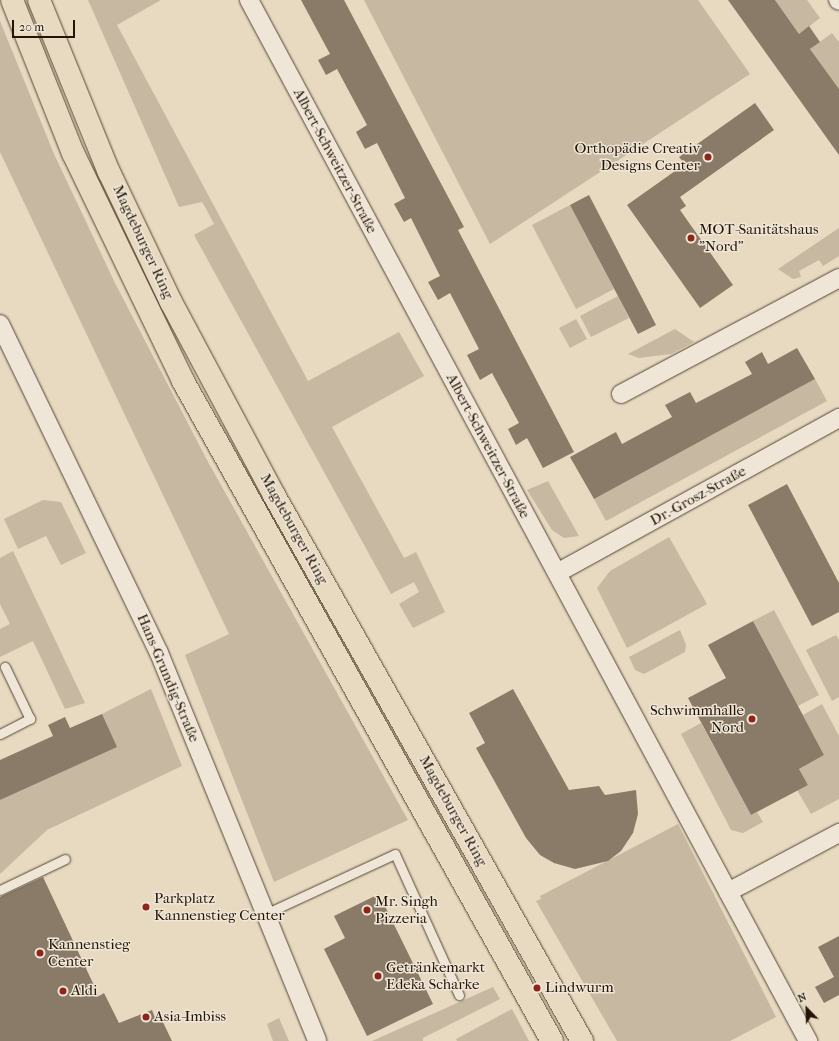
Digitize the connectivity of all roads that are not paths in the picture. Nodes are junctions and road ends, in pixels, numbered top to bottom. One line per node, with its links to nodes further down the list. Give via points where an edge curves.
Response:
1 (12, 0): 18 (highway, Magdeburger Ring, via 73,153 183,381)
2 (39, 0): 19 (highway, Magdeburger Ring, via 110,172 189,337 282,508)
3 (249, 0): 8 (street, Albert-Schweitzer-Straße)
4 (839, 278): 6 (street)
5 (0, 324): 15 (street, Hans-Grundig-Straße, via 159,653)
6 (621, 394)
7 (839, 418): 8 (street, Dr.-Grosz-Straße)
8 (557, 573): 14 (street, Albert-Schweitzer-Straße)
9 (5, 667): 10 (lane, via 30,719)
10 (0, 734)
11 (839, 834): 14 (street)
12 (65, 859): 13 (lane)
13 (0, 890)
14 (728, 892): 20 (street, Albert-Schweitzer-Straße)
15 (265, 914): 16 (lane, via 395,854); 17 (street, Hans-Grundig-Straße)
16 (459, 995)
17 (317, 1041)
18 (552, 1041)
19 (582, 1041)
20 (808, 1041)

